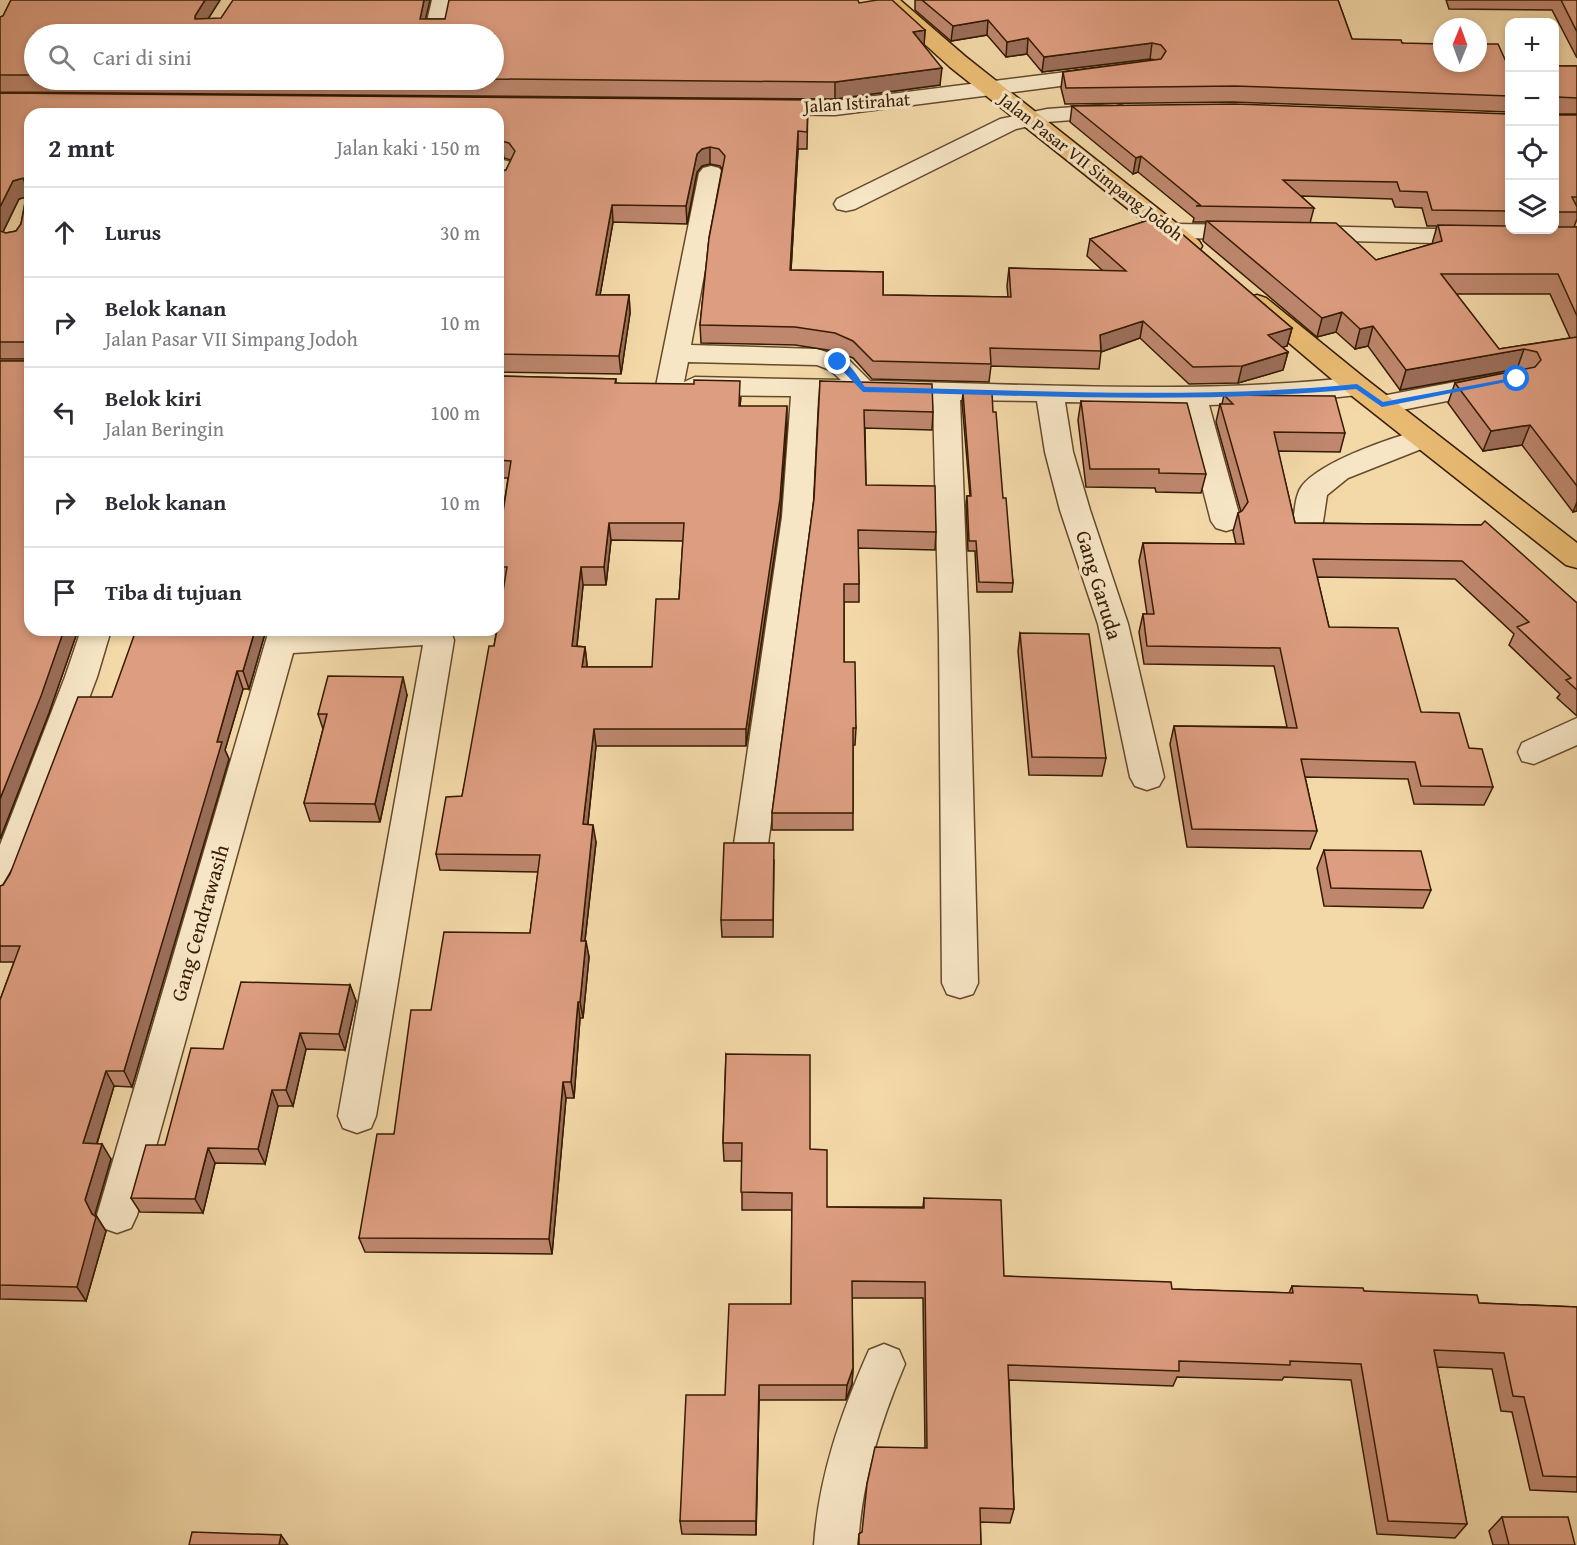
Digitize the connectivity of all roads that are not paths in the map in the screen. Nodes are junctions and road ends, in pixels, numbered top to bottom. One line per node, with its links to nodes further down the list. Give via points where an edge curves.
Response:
1 (442, 0): 3 (street)
2 (886, 0): 5 (main road, Jalan Pasar VII Simpang Jodoh)
3 (437, 24)
4 (1126, 71): 5 (street, Jalan Istirahat)
5 (993, 89): 9 (street, Jalan Istirahat, via 835,108); 11 (main road, Jalan Pasar VII Simpang Jodoh)
6 (181, 90): 8 (street)
7 (200, 104): 8 (street)
8 (169, 107)
9 (740, 107)
10 (1133, 111): 11 (street)
11 (1029, 117): 13 (street); 14 (main road, Jalan Pasar VII Simpang Jodoh)
12 (711, 173): 18 (street)
13 (846, 204)
14 (1173, 231): 15 (street); 16 (main road, Jalan Pasar VII Simpang Jodoh)
15 (1506, 237)
16 (1207, 260)
17 (1240, 289): 20 (main road)
18 (676, 353): 21 (street, via 658,386); 22 (street, via 817,357 838,362)
19 (1517, 379): 26 (street)
20 (1357, 386): 25 (street, via 1293,393); 26 (main road)
21 (805, 389): 22 (street); 37 (street, via 797,517)
22 (863, 390): 23 (street)
23 (946, 391): 24 (street); 39 (street)
24 (1050, 394): 25 (street); 36 (street, Gang Garuda, via 1059,452 1113,624)
25 (1193, 396): 28 (street)
26 (1382, 405): 27 (main road)
27 (1424, 438): 29 (street, via 1338,471 1313,491); 30 (main road)
28 (1226, 521)
29 (1308, 522)
30 (1577, 558)
31 (94, 636): 38 (street)
32 (282, 636): 41 (street, Gang Cendrawasih)
33 (437, 636): 40 (street)
34 (1577, 730): 35 (street)
35 (1534, 752)
36 (1147, 777)
37 (751, 844)
38 (0, 890)
39 (960, 983)
40 (357, 1116)
41 (117, 1215)
42 (884, 1364): 43 (street, via 850,1451)
43 (836, 1545)

